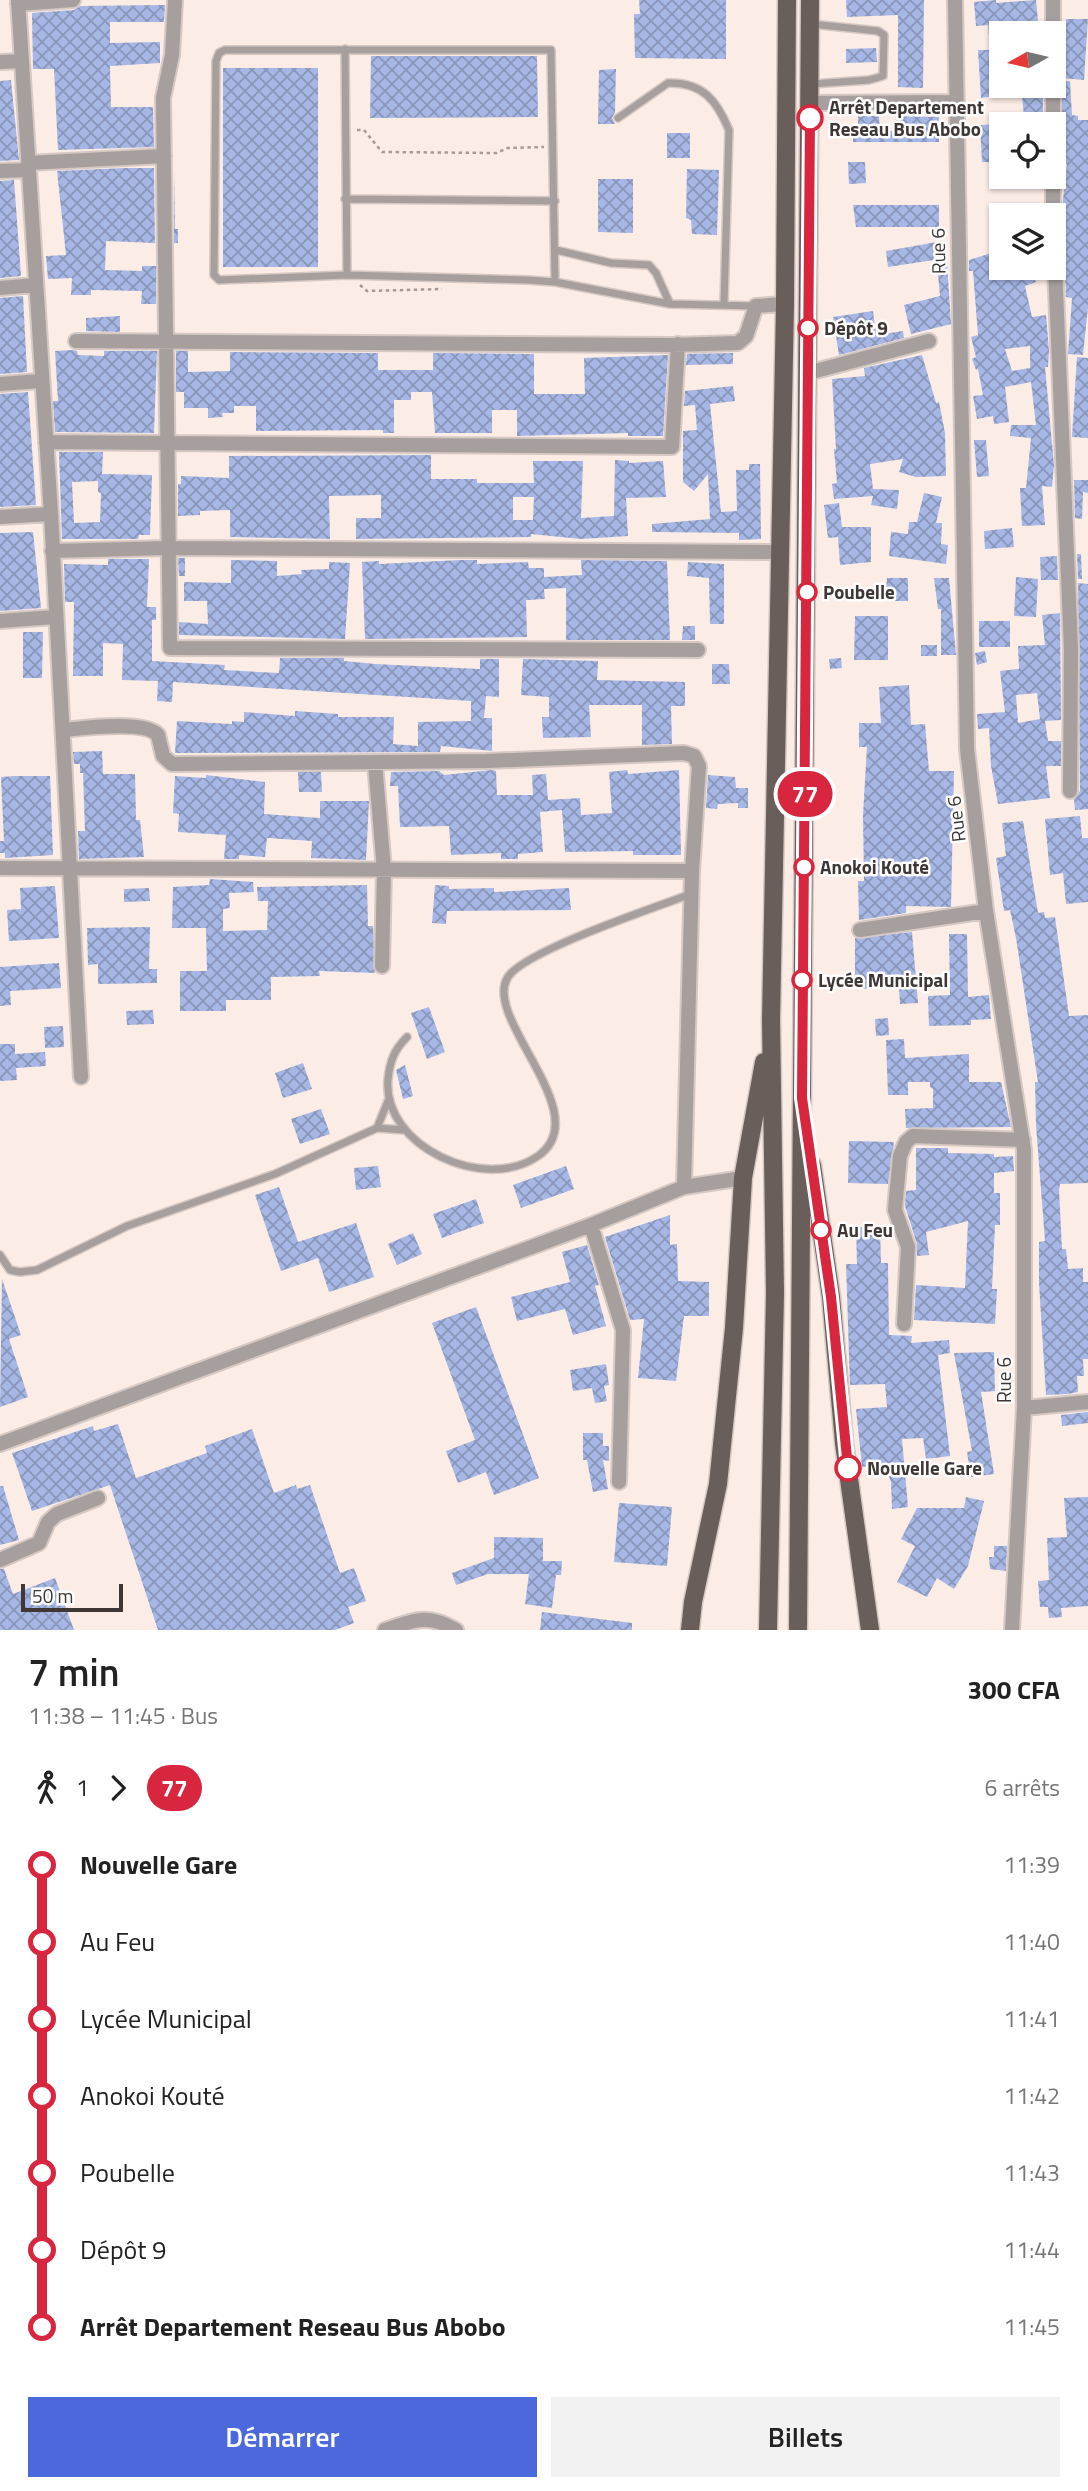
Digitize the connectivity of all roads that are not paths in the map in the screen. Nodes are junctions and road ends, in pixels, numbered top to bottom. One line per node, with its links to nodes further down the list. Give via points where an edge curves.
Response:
1 (73, 0): 7 (street)
2 (175, 0): 17 (street, via 172,55 163,98)
3 (787, 0): 30 (main road)
4 (810, 0): 9 (main road)
5 (955, 0): 14 (street, Rue 6)
6 (1054, 0): 8 (street)
7 (18, 2): 11 (street)
8 (1053, 21)
9 (810, 24): 13 (main road); 13 (lane, via 884,35 883,76)
10 (345, 49): 20 (lane); 21 (lane, via 551,50); 23 (lane, via 219,53 214,275 219,280)
11 (21, 61): 12 (street); 18 (street)
12 (0, 62)
13 (810, 84): 15 (main road)
14 (957, 102): 15 (street); 59 (street, Rue 6, via 967,749)
15 (810, 103): 36 (main road)
16 (618, 118): 29 (lane, via 668,83 711,95 720,108 729,130)
17 (164, 156): 18 (street); 32 (street)
18 (28, 166): 19 (street); 26 (street)
19 (0, 171)
20 (345, 199): 21 (lane); 23 (lane)
21 (555, 201): 22 (lane)
22 (556, 250): 25 (lane); 28 (lane, via 603,262 649,265)
23 (347, 275): 25 (lane)
24 (1056, 280): 48 (street)
25 (555, 282): 28 (lane)
26 (35, 285): 27 (street); 37 (street)
27 (0, 288)
28 (670, 304): 29 (lane)
29 (724, 304): 31 (lane)
30 (785, 304): 31 (street); 45 (main road)
31 (756, 306): 35 (street, via 743,341)
32 (167, 340): 33 (street); 35 (street); 39 (street)
33 (76, 341)
34 (929, 341): 36 (street)
35 (678, 344): 39 (street, via 672,447)
36 (808, 373): 65 (main road)
37 (40, 381): 38 (street); 40 (street)
38 (0, 384)
39 (168, 441): 40 (street); 43 (street)
40 (46, 442): 41 (street)
41 (51, 514): 42 (street); 44 (street)
42 (0, 517)
43 (168, 548): 44 (street); 45 (street); 49 (street, via 167,643 175,650)
44 (52, 551): 46 (street)
45 (779, 552): 62 (main road)
46 (54, 617): 47 (street); 51 (street)
47 (0, 621)
48 (1072, 649): 50 (street); 53 (street)
49 (698, 650)
50 (1088, 650)
51 (63, 730): 52 (street, via 149,729 158,735 163,756 172,764); 56 (street)
52 (375, 763): 55 (street); 57 (street, via 694,756 699,766)
53 (1070, 791)
54 (0, 869): 56 (street)
55 (384, 870): 56 (street); 57 (street); 61 (street)
56 (70, 871): 64 (street)
57 (692, 871): 58 (street)
58 (692, 893): 68 (lane, via 582,935 519,965 506,978 509,1013 554,1108 552,1142 540,1155 504,1169 475,1167 441,1157 418,1145); 71 (street)
59 (986, 911): 60 (street); 69 (street, Rue 6)
60 (860, 930)
61 (382, 967)
62 (771, 1020): 70 (main road); 84 (main road, via 775,1293)
63 (407, 1037): 66 (lane, via 391,1058)
64 (81, 1077)
65 (802, 1098): 85 (main road); 86 (main road, via 831,1297 844,1443)
66 (388, 1101): 67 (lane); 68 (lane)
67 (377, 1128): 68 (lane); 73 (lane, via 275,1174 127,1226 37,1270 10,1270)
68 (404, 1130)
69 (1023, 1140): 74 (street, via 913,1136 906,1142 900,1156 895,1210 908,1247); 76 (street, Rue 6)
70 (743, 1178): 71 (street); 83 (main road, via 718,1485)
71 (684, 1187): 72 (street)
72 (591, 1225): 77 (street); 78 (street, via 623,1330)
73 (0, 1255)
74 (904, 1324)
75 (1088, 1402): 76 (street)
76 (1024, 1408): 87 (street, Rue 6)
77 (0, 1444)
78 (619, 1482)
79 (98, 1498): 80 (street, via 57,1514 39,1543)
80 (0, 1560)
81 (385, 1630): 82 (street, via 422,1618)
82 (456, 1630)
83 (691, 1630)
84 (768, 1630)
85 (798, 1630)
86 (870, 1630)
87 (1012, 1630)

